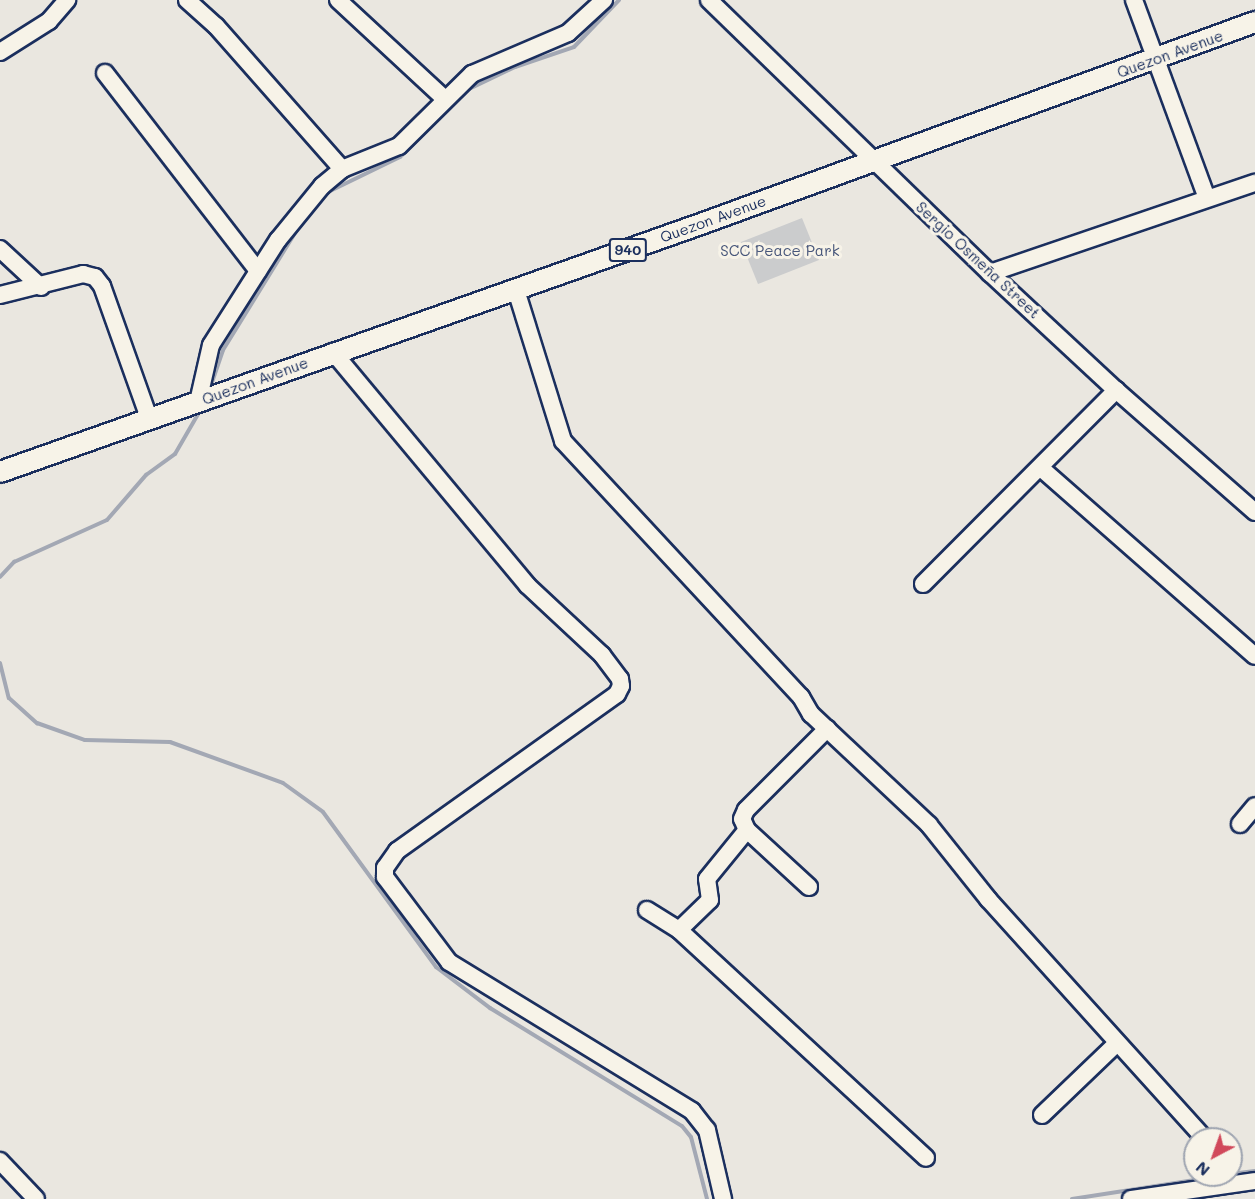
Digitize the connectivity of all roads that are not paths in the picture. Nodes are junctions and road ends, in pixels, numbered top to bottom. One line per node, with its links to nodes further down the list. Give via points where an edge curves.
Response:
1 (68, 0): 8 (street, via 41,27)
2 (187, 0): 13 (street, via 216,26)
3 (338, 0): 11 (street)
4 (604, 0): 11 (street, via 568,33 488,65)
5 (709, 0): 12 (street, Sergio Osmeña Street)
6 (1134, 0): 9 (street)
7 (1255, 22): 9 (main road, Quezon Avenue / 940)
8 (0, 52)
9 (1155, 59): 12 (main road, Quezon Avenue / 940); 15 (street)
10 (105, 73): 17 (street)
11 (444, 98): 13 (street, via 399,146)
12 (873, 160): 18 (street, Sergio Osmeña Street); 20 (main road, Quezon Avenue / 940)
13 (342, 169): 17 (street, via 322,186)
14 (1255, 183): 15 (street)
15 (1207, 198): 18 (street)
16 (0, 249): 19 (street)
17 (258, 271): 24 (street, via 211,345)
18 (990, 273): 23 (street, Sergio Osmeña Street)
19 (41, 287): 21 (street); 25 (street, via 84,274 94,277 102,286)
20 (516, 290): 22 (main road, Quezon Avenue / 940); 31 (street, via 563,441)
21 (0, 295)
22 (333, 352): 24 (main road, Quezon Avenue / 940); 45 (street, via 527,585 602,655 620,678 616,694 397,851 385,868 385,877 449,963 692,1111 706,1130)
23 (1116, 390): 26 (street); 28 (street, Sergio Osmeña Street)
24 (198, 402): 25 (main road, Quezon Avenue / 940)
25 (149, 418): 27 (main road, Quezon Avenue / 940)
26 (1042, 469): 29 (street); 30 (street)
27 (0, 472)
28 (1255, 512)
29 (923, 584)
30 (1255, 656)
31 (827, 729): 34 (street, via 746,810 742,819); 38 (street, via 929,825 988,899)
32 (1255, 806): 33 (street)
33 (1240, 824)
34 (747, 830): 35 (street); 37 (street, via 708,877 710,900)
35 (808, 887)
36 (646, 910): 37 (street)
37 (679, 930): 41 (street)
38 (1116, 1044): 39 (street); 40 (street)
39 (1042, 1115)
40 (1194, 1127)
41 (926, 1158)
42 (0, 1161): 44 (street)
43 (1255, 1181): 46 (street)
44 (36, 1199)
45 (723, 1199)
46 (1131, 1199)

